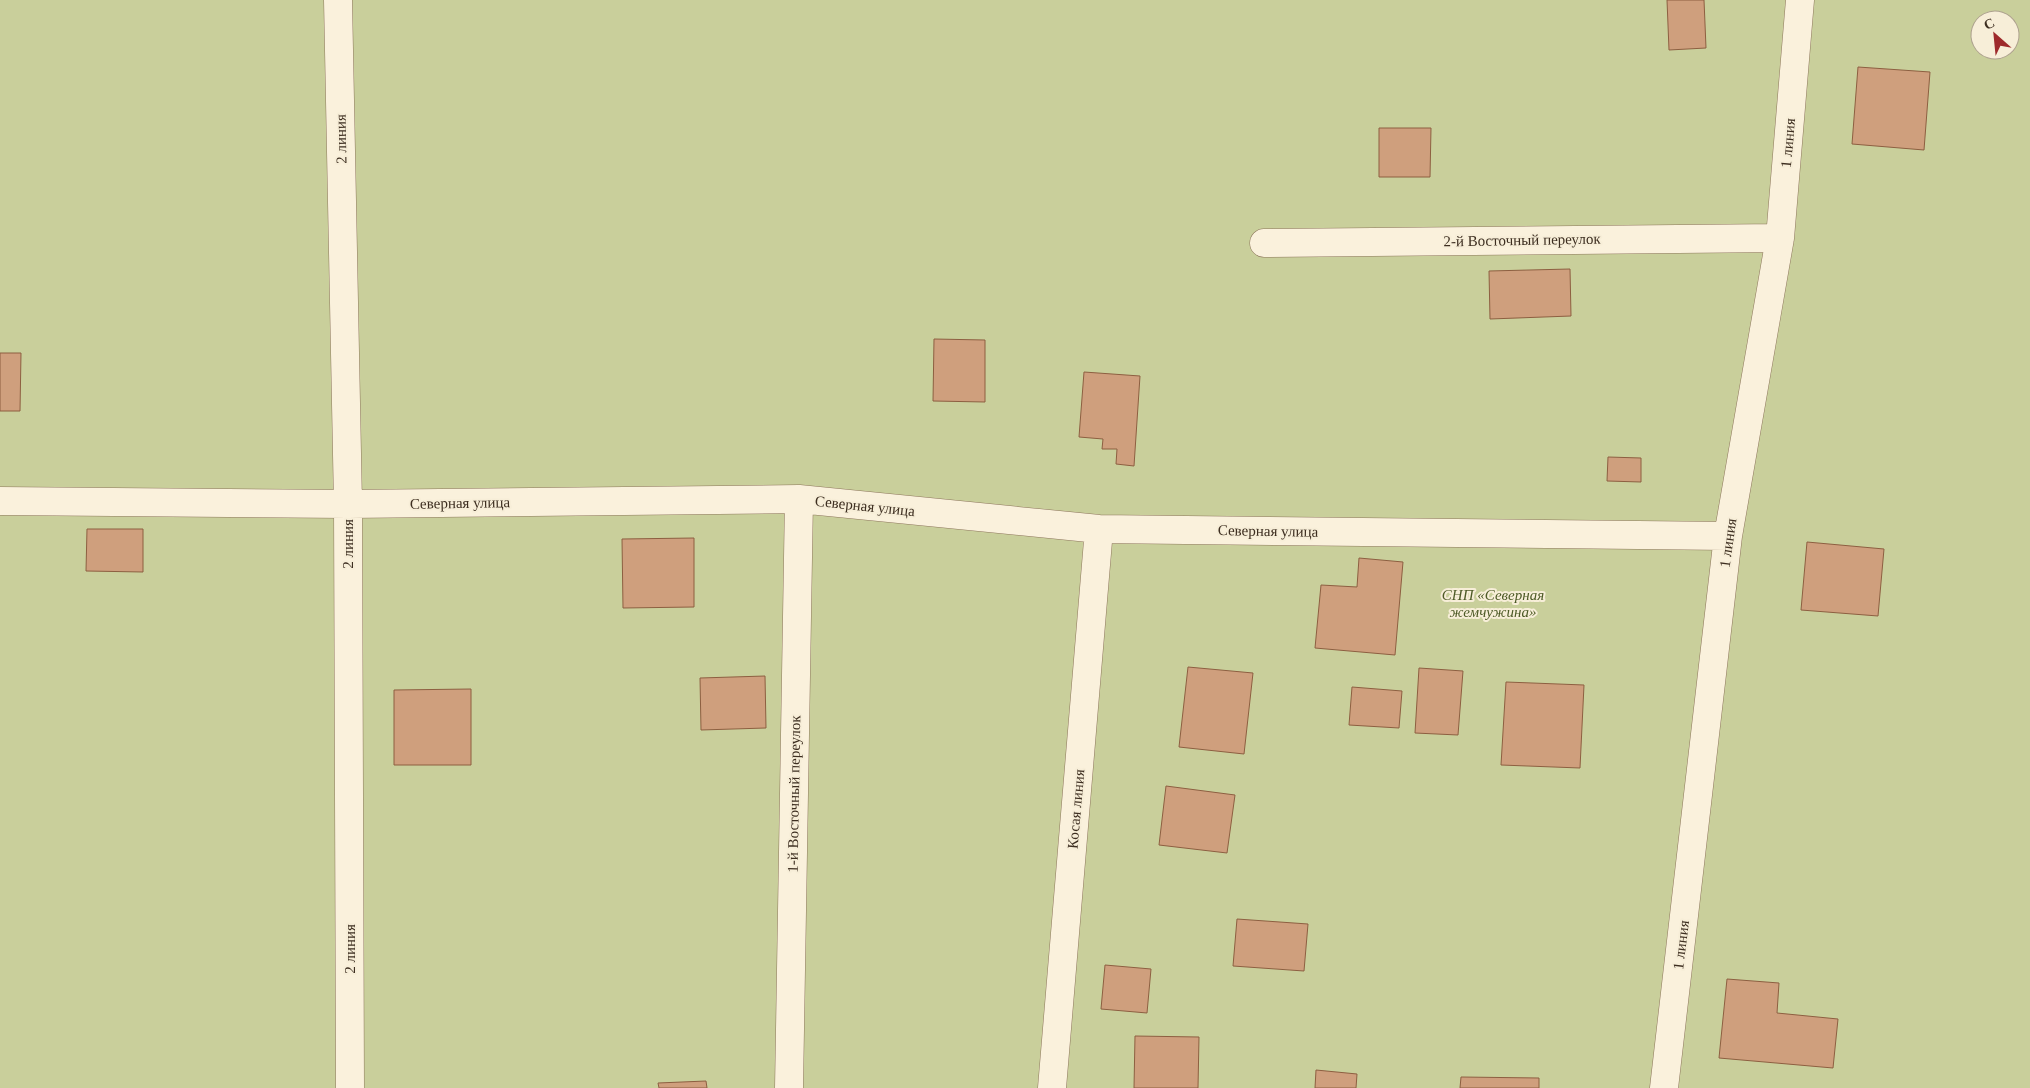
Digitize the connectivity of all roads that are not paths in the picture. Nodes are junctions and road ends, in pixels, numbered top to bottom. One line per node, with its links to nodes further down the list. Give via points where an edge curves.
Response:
1 (338, 0): 7 (street, 2 линия)
2 (1800, 0): 3 (street, 1 линия)
3 (1780, 238): 4 (street, 2-й Восточный переулок); 9 (street, 1 линия)
4 (1264, 243)
5 (798, 499): 7 (street, Северная улица); 8 (street, Северная улица); 11 (street, 1-й Восточный переулок)
6 (0, 501): 7 (street, Северная улица)
7 (348, 504): 10 (street, 2 линия)
8 (1099, 529): 9 (street, Северная улица); 12 (street, Косая линия)
9 (1728, 536): 13 (street, 1 линия)
10 (350, 1088)
11 (788, 1088)
12 (1052, 1088)
13 (1664, 1088)

